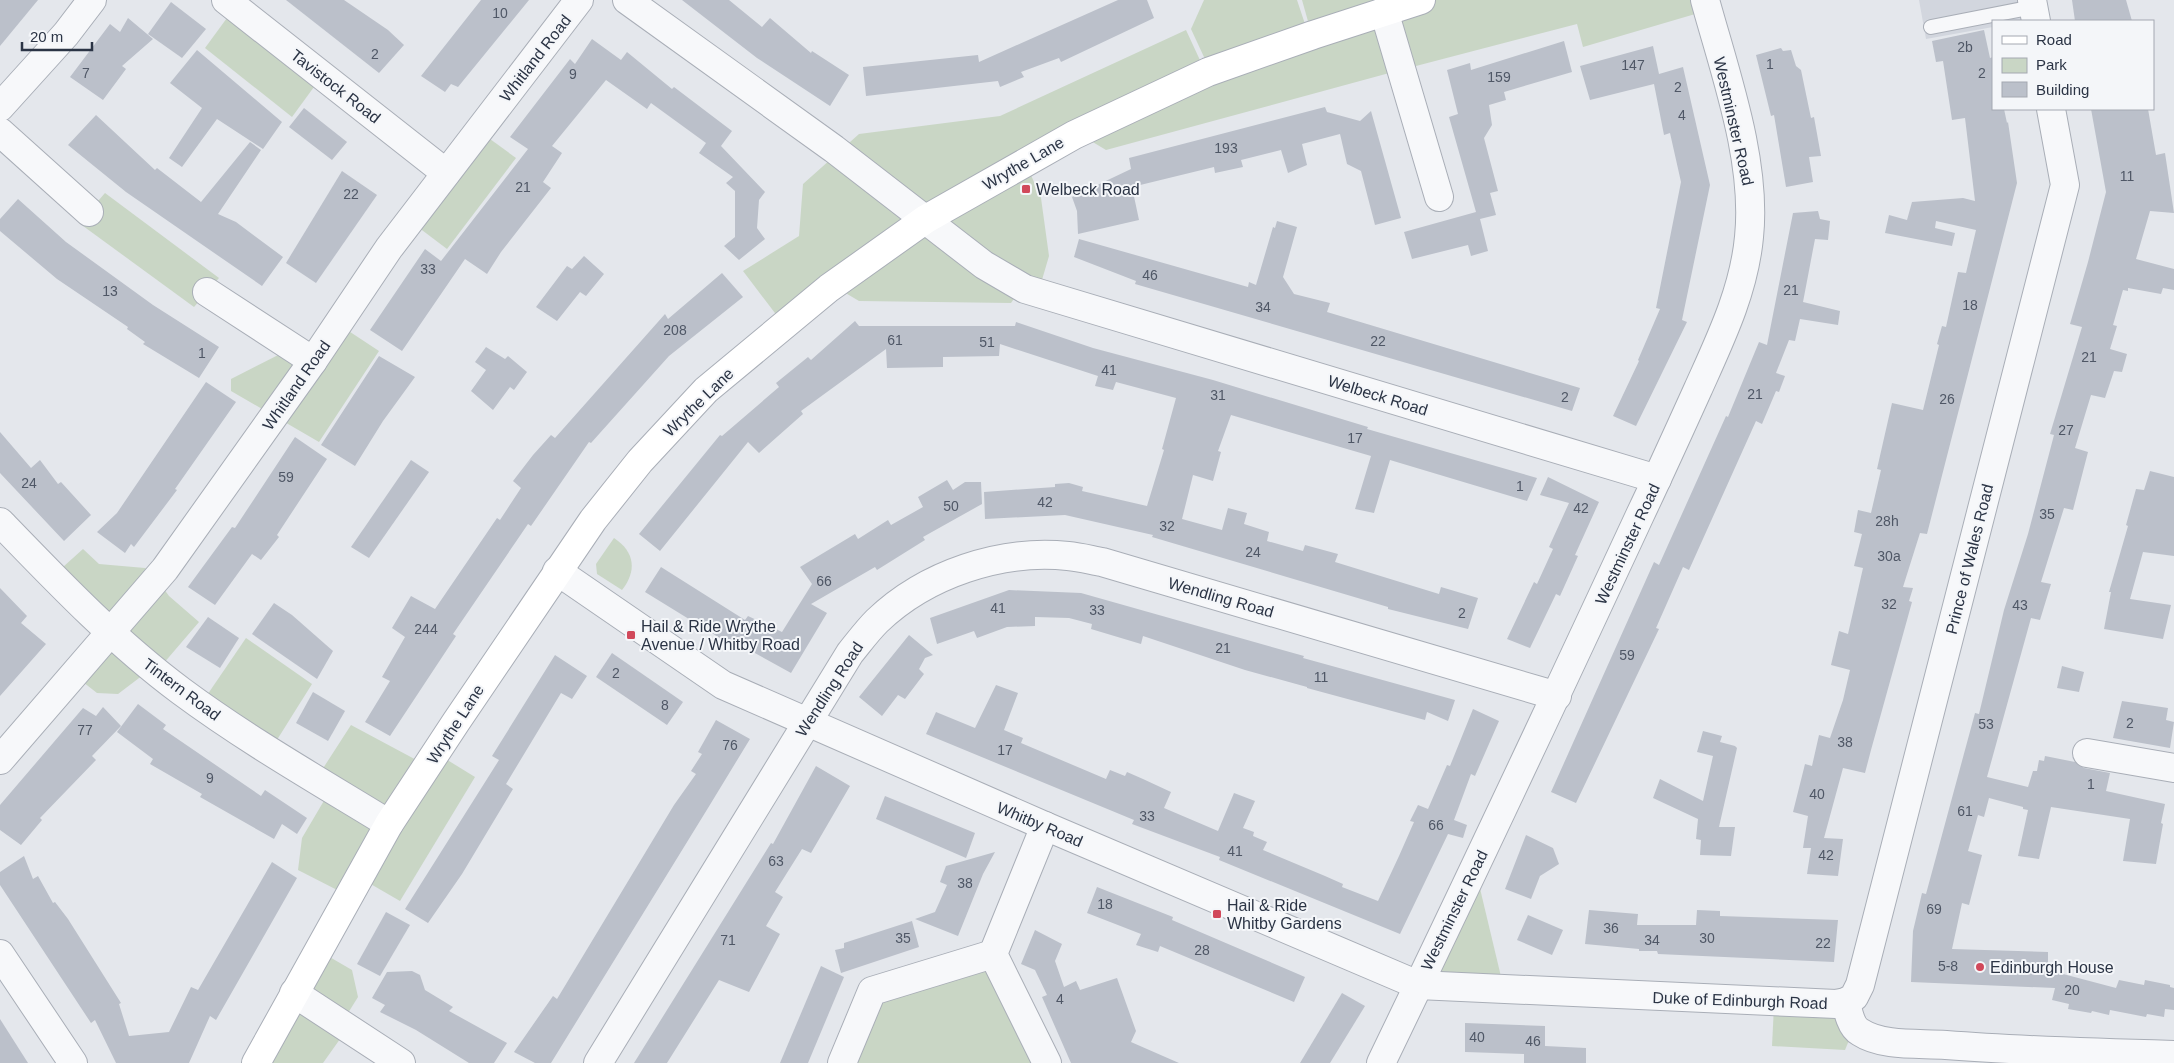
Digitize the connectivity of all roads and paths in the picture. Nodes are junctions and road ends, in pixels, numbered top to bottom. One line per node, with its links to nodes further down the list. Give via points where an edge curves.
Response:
1 (92, 0): 10 (street)
2 (226, 0): 13 (street, Tavistock Road)
3 (579, 0): 13 (street, Whitland Road)
4 (627, 0): 16 (street, Welbeck Road)
5 (1421, 0): 8 (main road, Wrythe Lane)
6 (1705, 0): 19 (street, Westminster Road, via 1742,144 1751,196 1750,237 1743,276 1726,326)
7 (2034, 9): 9 (lane)
8 (1384, 11): 14 (street); 16 (main road, Wrythe Lane, via 1208,72 1074,135)
9 (1931, 26)
10 (0, 107)
11 (2051, 110): 35 (street, Prince of Wales Road, via 2065,185 1860,985)
12 (0, 132): 15 (street)
13 (446, 173): 18 (street, Whitland Road, via 388,248)
14 (1439, 197)
15 (89, 212)
16 (926, 219): 19 (street, Welbeck Road, via 984,264 1040,294); 21 (main road, Wrythe Lane, via 829,288 706,390 640,461)
17 (207, 292): 18 (street)
18 (313, 361): 22 (street, Whitland Road, via 165,568)
19 (1657, 479): 23 (street, Westminster Road)
20 (0, 522): 22 (street, Tintern Road)
21 (557, 571): 24 (street, Whitby Road, via 722,685); 28 (main road, Wrythe Lane)
22 (110, 632): 26 (street, Whitland Road); 28 (street, Tintern Road, via 180,691)
23 (1557, 696): 24 (street, Wendling Road, via 1102,562 1038,555 982,563 952,573 895,606 850,653); 32 (street, Westminster Road)
24 (807, 723): 29 (street, Whitby Road); 40 (street, Wendling Road)
25 (2087, 753): 27 (street)
26 (0, 760)
27 (2174, 768)
28 (389, 824): 34 (main road, Wrythe Lane)
29 (1045, 826): 31 (street); 32 (street, Whitby Road)
30 (0, 954): 37 (street)
31 (993, 954): 41 (street, via 872,992); 42 (street)
32 (1418, 985): 33 (street, Whitby Road); 43 (street, Westminster Road)
33 (1554, 992): 35 (street, Duke of Edinburgh Road)
34 (294, 993): 38 (main road, Wrythe Lane); 39 (street)
35 (1846, 1002): 36 (street, Duke of Edinburgh Road, via 1857,1031 1870,1038 1888,1041 2008,1050)
36 (2174, 1055)
37 (74, 1063)
38 (256, 1063)
39 (401, 1063)
40 (598, 1063)
41 (842, 1063)
42 (1047, 1063)
43 (1381, 1063)

